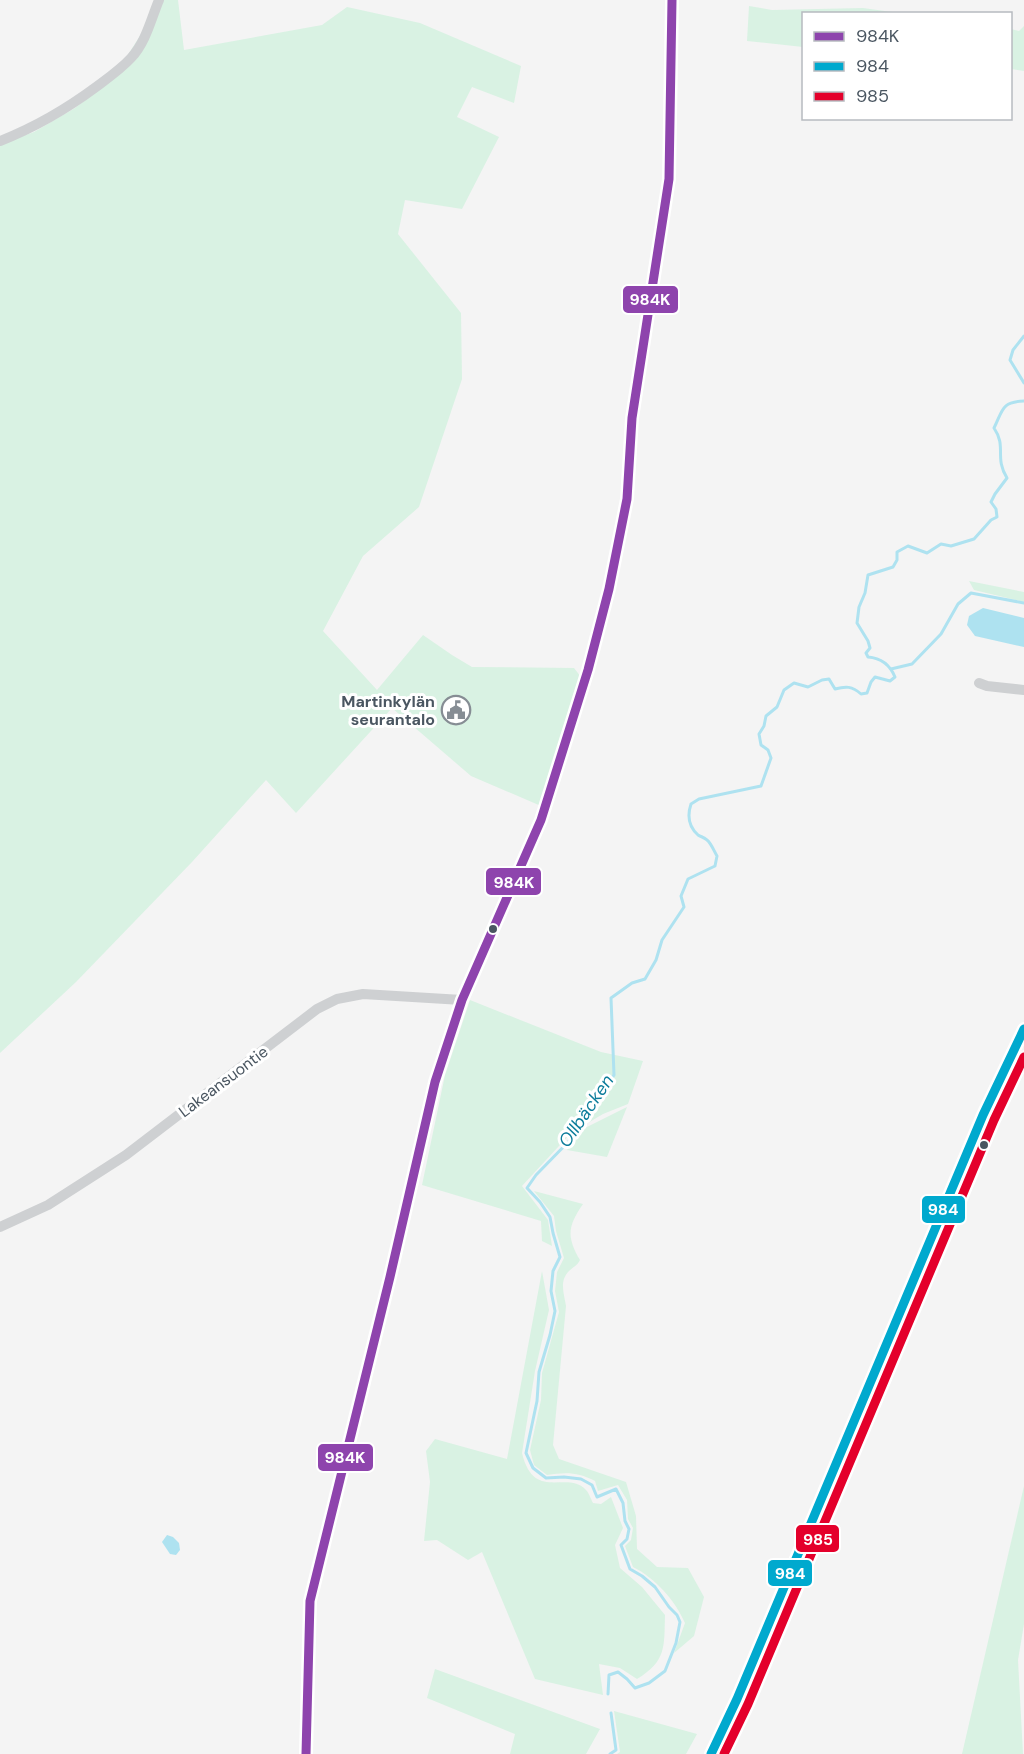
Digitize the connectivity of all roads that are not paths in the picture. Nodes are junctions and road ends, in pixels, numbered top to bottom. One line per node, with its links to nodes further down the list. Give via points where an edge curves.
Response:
1 (159, 0): 3 (street, via 145,38 111,76 73,104)
2 (672, 0): 6 (street, via 669,179 632,418 627,499 609,589 588,671 541,820)
3 (0, 141)
4 (979, 682): 5 (street)
5 (1024, 690)
6 (462, 1000): 8 (street, Lakeansuontie, via 363,994 337,999 317,1009 126,1155 48,1205); 9 (street, via 435,1082 310,1601)
7 (1024, 1029): 10 (street, via 983,1115)
8 (0, 1227)
9 (306, 1754)
10 (711, 1754)

